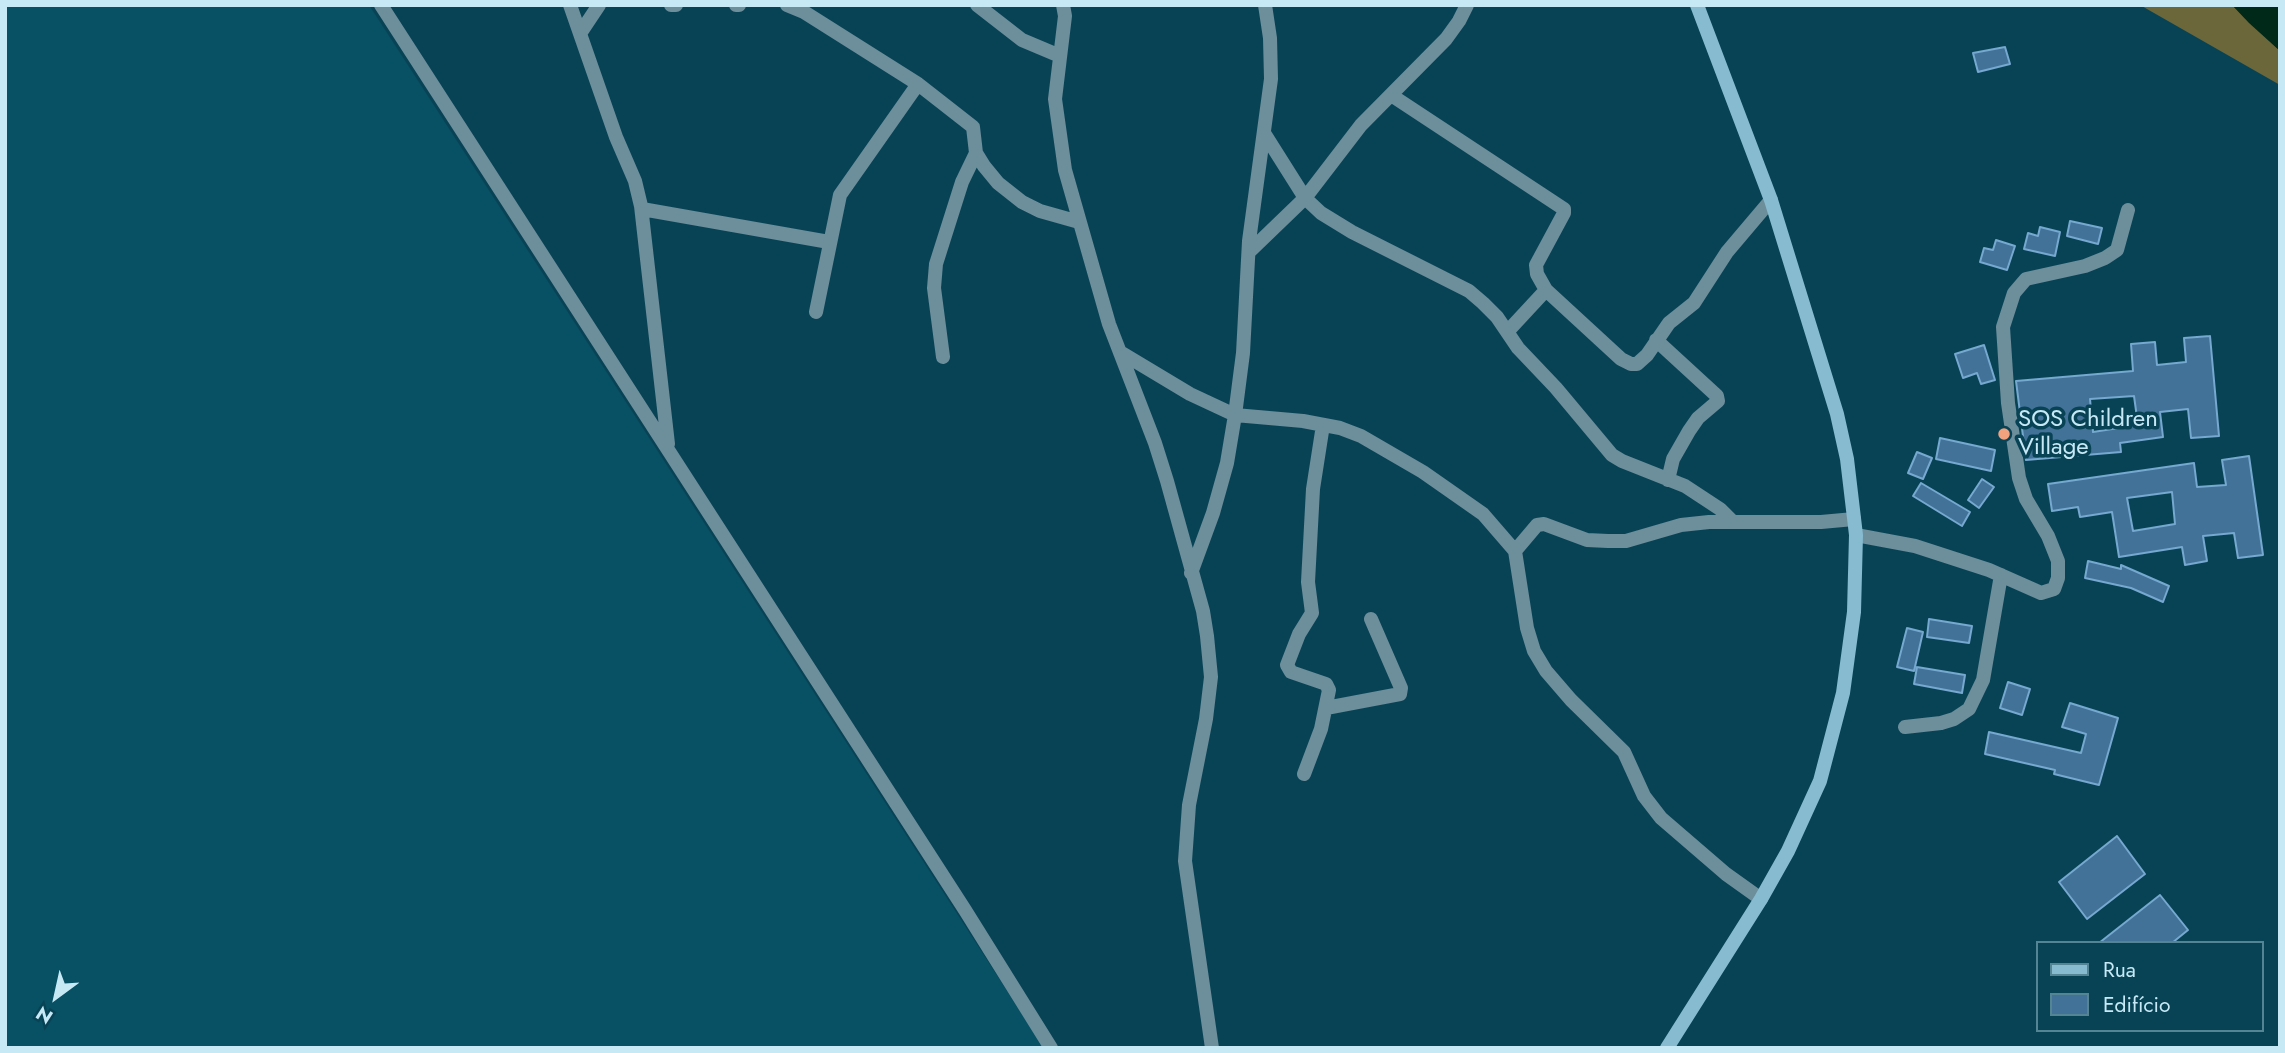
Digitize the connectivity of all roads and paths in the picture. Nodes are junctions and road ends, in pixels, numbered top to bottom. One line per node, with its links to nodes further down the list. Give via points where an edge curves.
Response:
1 (381, 5): 32 (street)
2 (570, 5): 11 (street)
3 (599, 5): 11 (street)
4 (788, 5): 10 (street)
5 (977, 5): 12 (street, via 1022,40)
6 (1063, 5): 12 (street)
7 (1265, 5): 15 (street, via 1271,57)
8 (1467, 5): 14 (street, via 1446,39)
9 (1698, 5): 18 (main road)
10 (806, 9): 13 (street)
11 (581, 32): 19 (street)
12 (1060, 56): 21 (street, via 1057,125)
13 (918, 84): 16 (street, via 973,127); 22 (street, via 840,195)
14 (1391, 95): 17 (street, via 1361,125); 24 (street, via 1564,209 1536,265)
15 (1264, 134): 17 (street); 23 (street)
16 (976, 153): 21 (street, via 998,183 1022,202); 29 (street, via 936,264 934,288)
17 (1305, 198): 23 (street); 26 (street, via 1352,232 1469,291)
18 (1771, 200): 27 (street, via 1727,252 1694,303); 34 (main road, via 1837,414)
19 (642, 209): 22 (street); 32 (street)
20 (2128, 209): 39 (street, via 2116,250 2085,266 2026,279 2014,293 2003,327 2019,478 2048,536 2059,578 2054,589 2041,593)
21 (1079, 222): 28 (street)
22 (830, 242): 25 (street)
23 (1249, 252): 30 (street)
24 (1546, 290): 26 (street); 27 (street, via 1631,364 1647,355)
25 (816, 312)
26 (1508, 331): 33 (street, via 1603,446 1622,461)
27 (1656, 340): 33 (street, via 1718,401 1689,431 1673,459)
28 (1120, 352): 30 (street); 38 (street, via 1155,443)
29 (943, 357)
30 (1236, 415): 31 (street); 38 (street, via 1227,463)
31 (1322, 425): 37 (street, via 1361,436 1454,493 1483,514); 41 (street, via 1308,582 1312,613 1287,665 1291,672 1326,684)
32 (669, 449): 45 (street)
33 (1668, 480): 35 (street, via 1703,497)
34 (1854, 519): 35 (street); 36 (main road)
35 (1733, 522): 37 (street, via 1681,525 1626,541 1587,540 1544,524 1537,525)
36 (1856, 535): 39 (street, via 1915,546); 44 (main road, via 1854,612 1843,693 1827,758 1793,839)
37 (1515, 551): 44 (street, via 1527,628 1546,671 1623,752 1644,796 1661,818)
38 (1191, 573): 46 (street, via 1203,611 1211,677 1189,805 1185,861)
39 (2001, 575): 42 (street, via 1983,680 1969,709 1941,723)
40 (1371, 619): 41 (street, via 1400,694)
41 (1326, 708): 43 (street)
42 (1905, 727)
43 (1304, 774)
44 (1760, 899): 47 (main road)
45 (1051, 1048)
46 (1212, 1048)
47 (1667, 1048)

